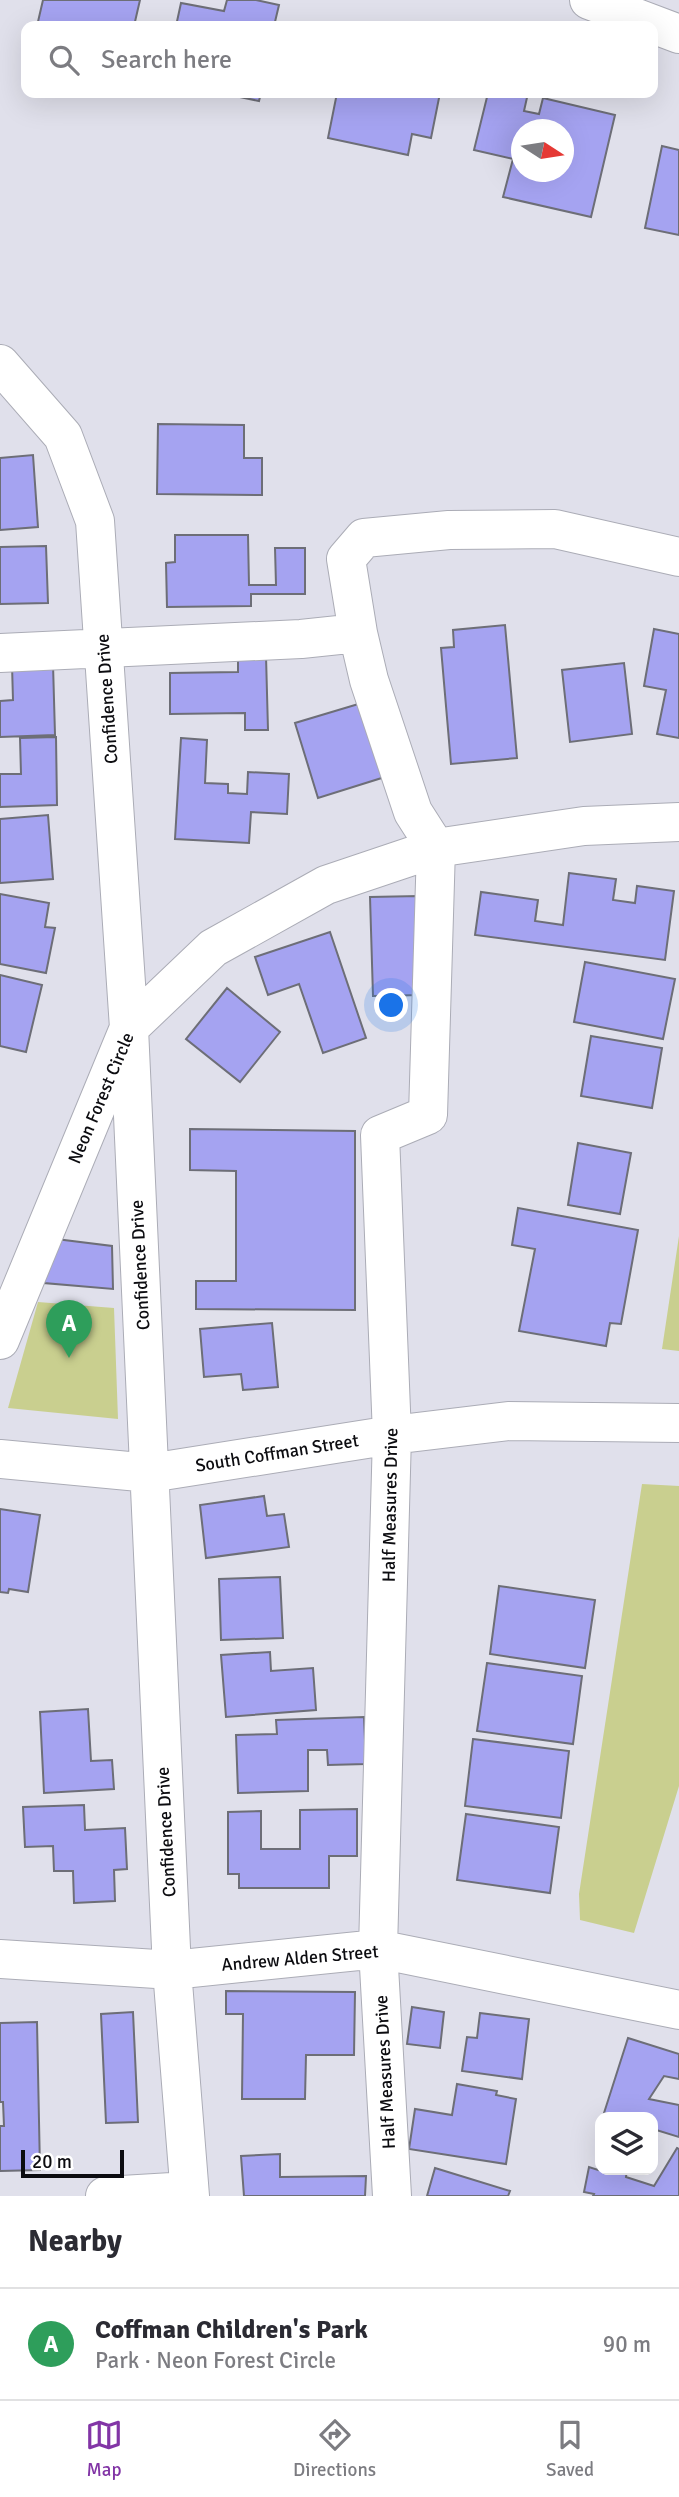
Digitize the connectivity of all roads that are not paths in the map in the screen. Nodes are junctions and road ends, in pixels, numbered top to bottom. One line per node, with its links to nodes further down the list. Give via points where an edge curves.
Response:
1 (589, 0): 2 (street)
2 (645, 21)
3 (658, 26): 4 (street)
4 (679, 34)
5 (0, 364): 8 (street, Confidence Drive, via 63,436 95,521)
6 (679, 557): 7 (street, via 555,529 449,530 364,538 346,559)
7 (358, 633): 8 (street); 11 (street, via 413,812)
8 (103, 648): 9 (street); 12 (street, Confidence Drive)
9 (0, 653)
10 (679, 822): 11 (street, Neon Forest Circle, via 584,826)
11 (436, 848): 12 (street, Neon Forest Circle, via 327,885 213,948); 15 (street, Half Measures Drive, via 428,1115 380,1135)
12 (129, 1028): 13 (street, Neon Forest Circle); 17 (street, Confidence Drive)
13 (0, 1340)
14 (679, 1423): 15 (street, South Coffman Street, via 508,1421)
15 (392, 1435): 17 (street, South Coffman Street); 18 (street, Half Measures Drive)
16 (0, 1459): 17 (street, South Coffman Street)
17 (150, 1473): 20 (street, Confidence Drive)
18 (378, 1949): 20 (street, Andrew Alden Street); 21 (street, Andrew Alden Street); 24 (street, Half Measures Drive)
19 (0, 1959): 20 (street, Andrew Alden Street)
20 (172, 1970): 22 (street, Confidence Drive)
21 (679, 2010)
22 (189, 2194): 23 (street)
23 (105, 2196)
24 (391, 2196)

